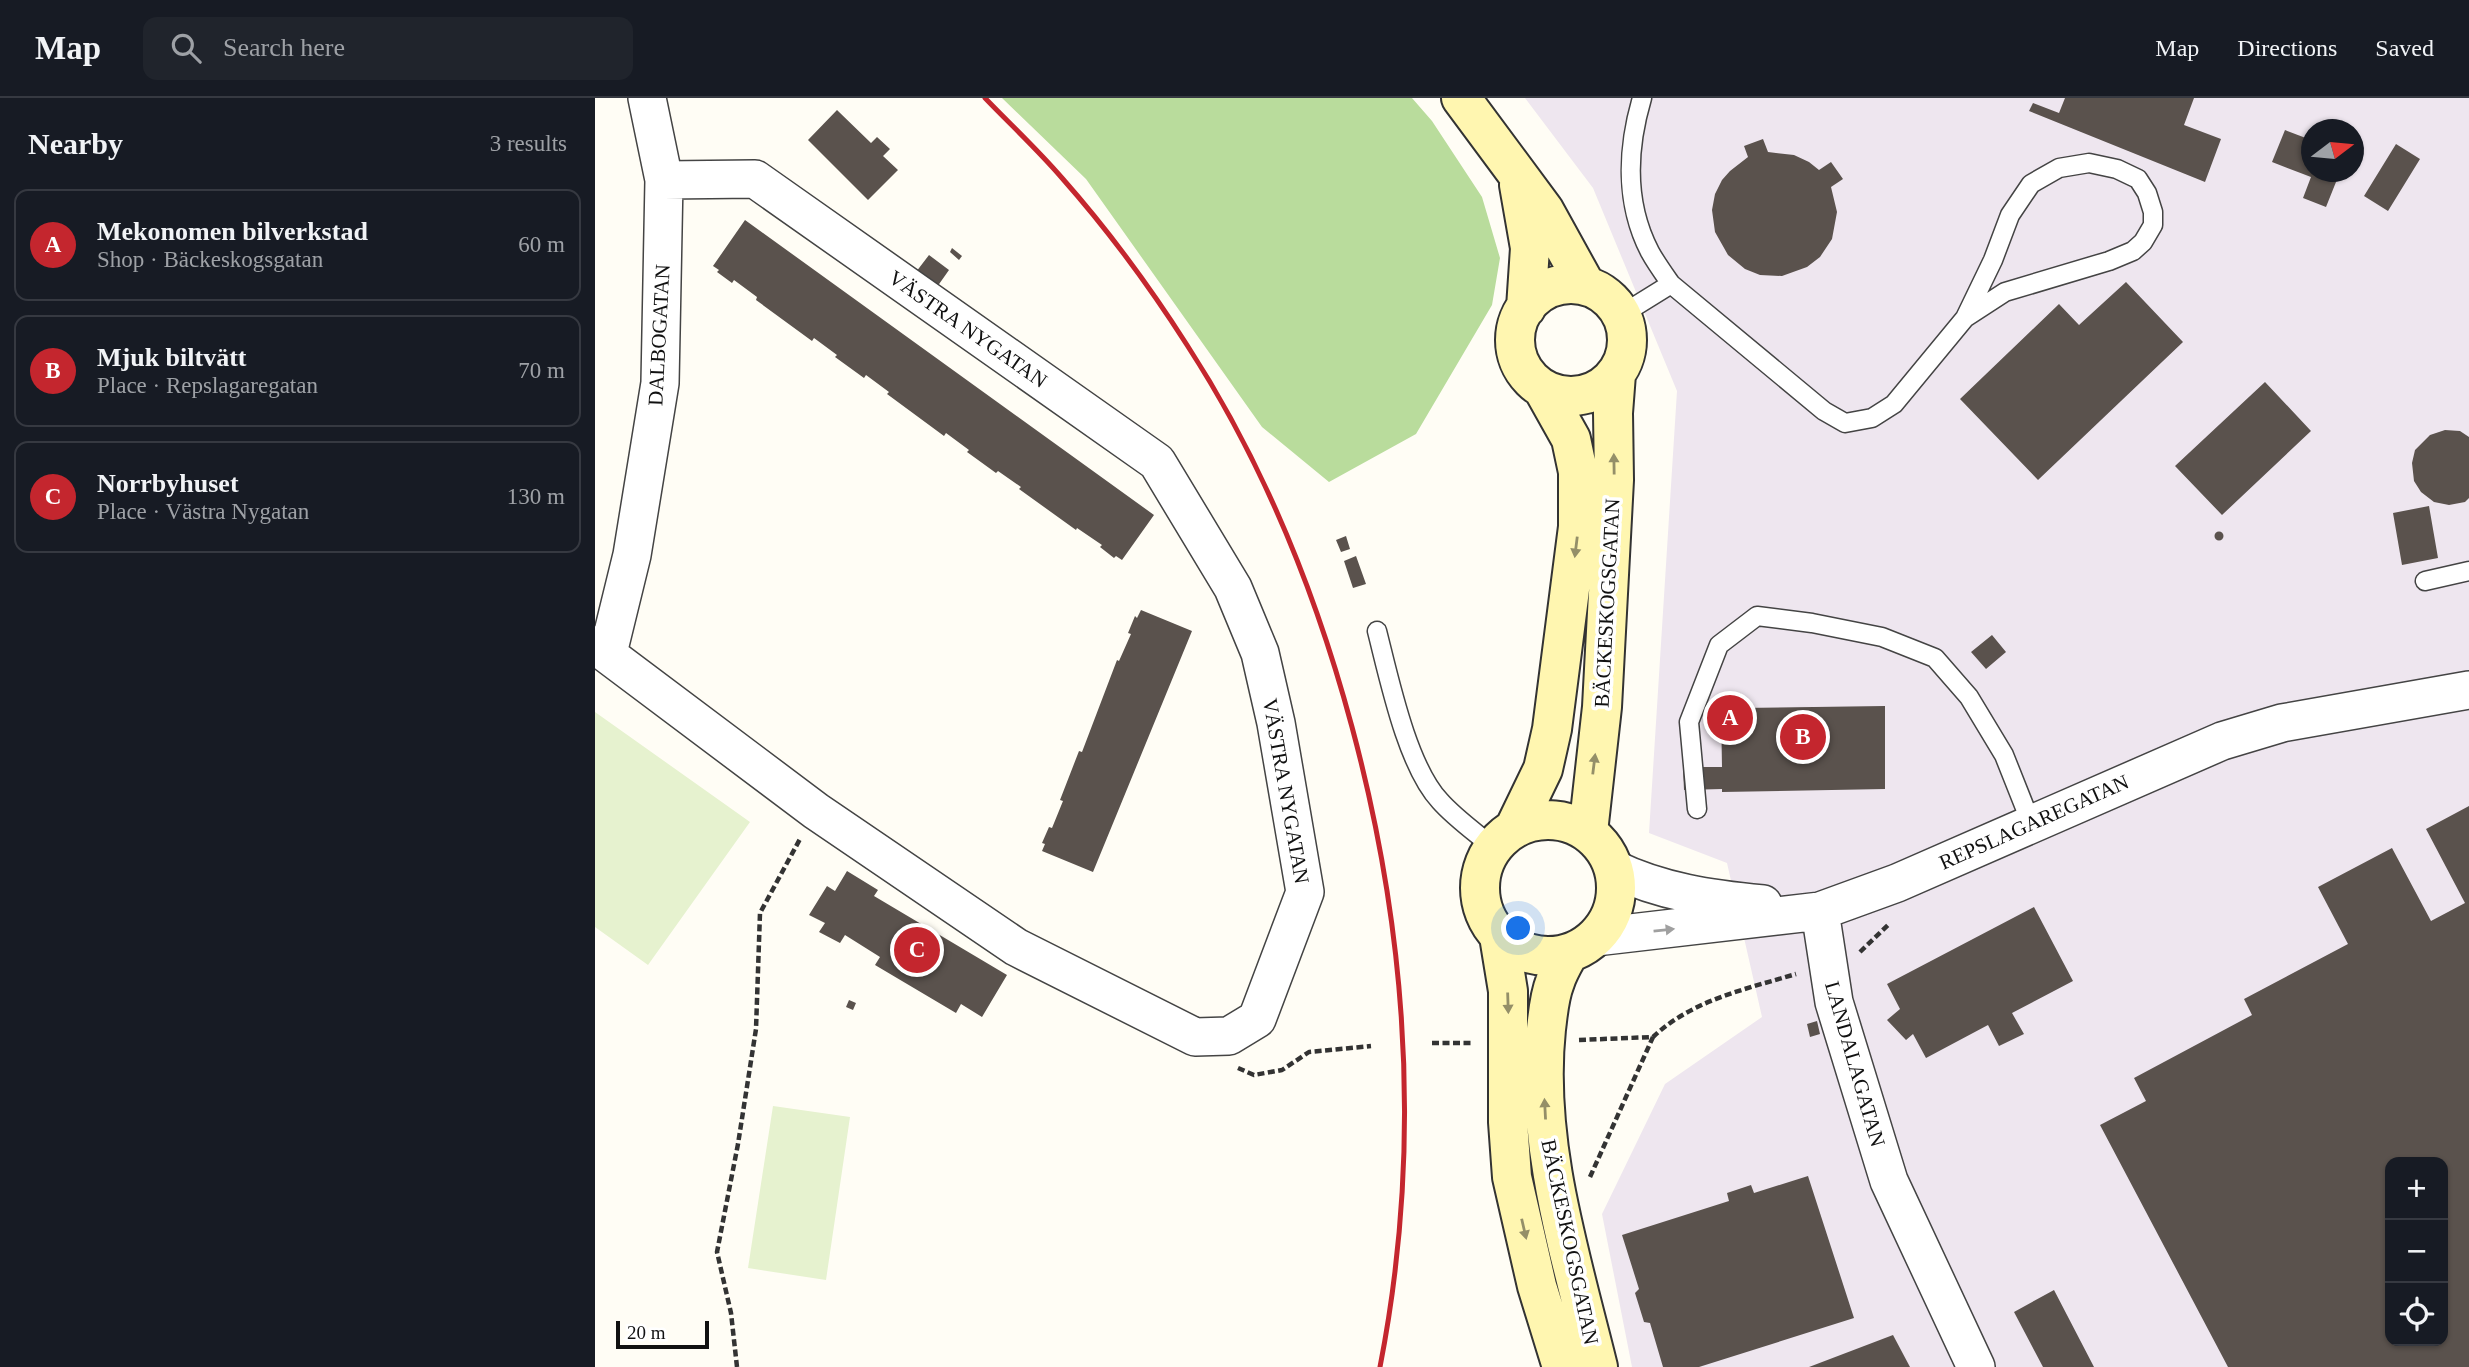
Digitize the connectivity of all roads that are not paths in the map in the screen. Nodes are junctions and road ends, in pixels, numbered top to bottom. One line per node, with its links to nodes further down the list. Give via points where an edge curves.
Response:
1 (646, 98): 5 (street, DALBOGATAN)
2 (1461, 98): 4 (main road)
3 (1642, 98): 6 (lane, via 1631,146 1631,185 1650,252)
4 (1517, 173): 7 (main road, via 1544,210); 8 (main road, via 1530,248)
5 (664, 180): 16 (street, DALBOGATAN, via 660,383 632,555); 16 (street, VÄSTRA NYGATAN, via 755,179 1157,462 1233,588 1260,653 1276,723 1305,892 1257,1019 1229,1036 1195,1037 1016,947 816,811)
6 (1671, 284): 9 (lane); 10 (lane, via 1824,411 1845,423 1872,418 1895,404)
7 (1585, 286): 8 (main road, via 1552,288); 9 (main road, via 1610,300)
8 (1526, 308): 12 (main road, via 1516,329 1516,352 1526,374)
9 (1621, 315): 11 (main road, via 1626,345)
10 (1965, 318): 10 (lane, via 2010,215 2031,184 2059,167 2089,163 2138,179 2153,212 2153,225 2133,251 2005,292)
11 (1616, 374): 12 (main road, via 1583,395 1562,396); 20 (main road, BÄCKESKOGSGATAN, one-way to 11, via 1602,707)
12 (1543, 389): 21 (main road, BÄCKESKOGSGATAN, one-way to 21, via 1570,439 1578,472 1579,527 1543,769)
13 (2469, 571): 14 (lane)
14 (2425, 581)
15 (1377, 631): 21 (lane, via 1418,768 1439,800)
16 (602, 649)
17 (2469, 690): 19 (street, REPSLAGAREGATAN, via 2282,723 2234,737)
18 (1697, 809): 19 (lane, via 1689,722 1719,645 1757,616 1882,637 1935,659 1969,698 2004,755)
19 (2031, 823): 23 (street, REPSLAGAREGATAN, via 1897,883)
20 (1588, 832): 21 (main road, via 1553,819 1527,822); 22 (main road, via 1604,848)
21 (1504, 837): 24 (main road, via 1482,868 1479,892 1485,916)
22 (1614, 869): 23 (street, via 1699,897); 25 (main road, via 1616,898 1609,919)
23 (1820, 911): 25 (street, REPSLAGAREGATAN, one-way to 23); 28 (street, LANDALAGATAN, via 1834,1003 1889,1181)
24 (1499, 936): 25 (main road, via 1508,944 1544,956); 26 (main road, BÄCKESKOGSGATAN, one-way to 26, via 1508,991 1507,1108 1512,1177 1537,1286)
25 (1583, 945): 27 (main road, BÄCKESKOGSGATAN, one-way to 25, via 1564,1229 1546,1130 1543,1061 1554,982)
26 (1563, 1367)
27 (1598, 1367)
28 (1976, 1367)

